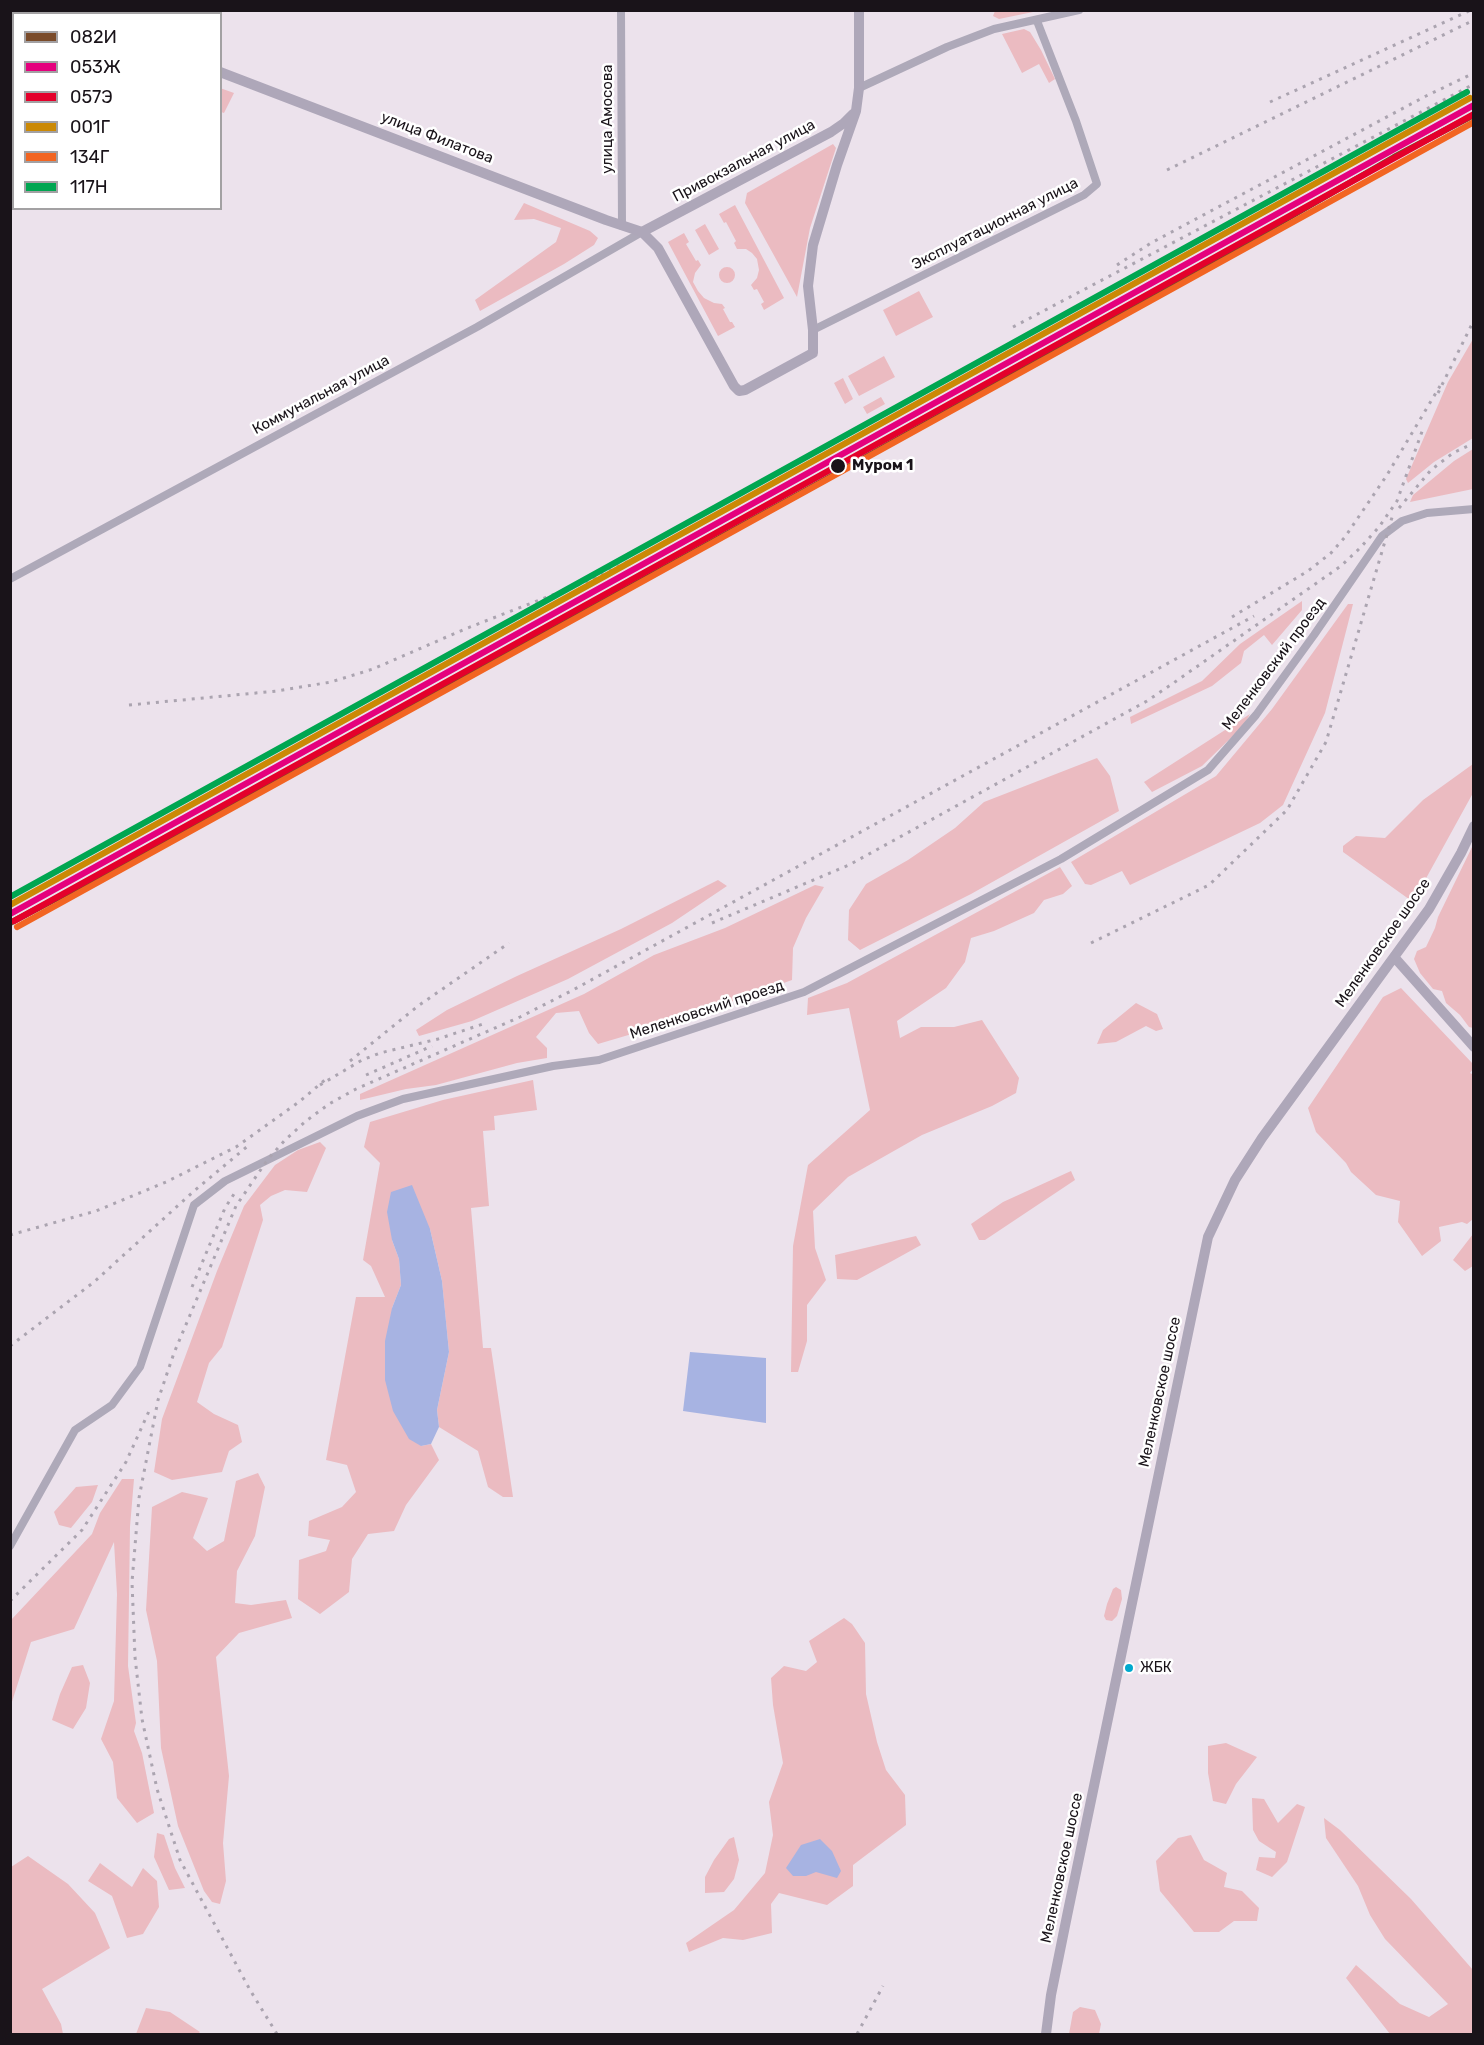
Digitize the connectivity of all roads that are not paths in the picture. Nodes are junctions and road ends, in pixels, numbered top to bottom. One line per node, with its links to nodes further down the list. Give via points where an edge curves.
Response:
1 (621, 10): 10 (street, улица Амосова)
2 (859, 10): 6 (street)
3 (1079, 10): 4 (street)
4 (1037, 21): 6 (street, via 994,29); 12 (street, Эксплуатационная улица, via 1097,184 1075,200)
5 (222, 73): 10 (street, улица Филатова)
6 (859, 88): 7 (street)
7 (856, 111): 8 (street, Привокзальная улица); 9 (street)
8 (831, 132): 9 (street); 11 (street, Привокзальная улица)
9 (841, 154): 12 (street, via 813,245 808,286)
10 (622, 226): 11 (street, улица Филатова)
11 (642, 232): 12 (street, via 658,248 739,391 813,353); 14 (street, Коммунальная улица, via 477,327)
12 (813, 330)
13 (1473, 509): 18 (street, Меленковский проезд, via 1427,513 1402,521 1382,536 1256,715 1208,770 1061,859 804,992 599,1060 553,1066 403,1099 357,1116 225,1181 194,1205 140,1367 112,1405 75,1430)
14 (10, 579)
15 (1473, 826): 16 (street, Меленковское шоссе, via 1429,909)
16 (1395, 958): 17 (street); 19 (street, Меленковское шоссе, via 1274,1120 1235,1180 1208,1237)
17 (1473, 1047)
18 (10, 1546)
19 (1046, 2034)

